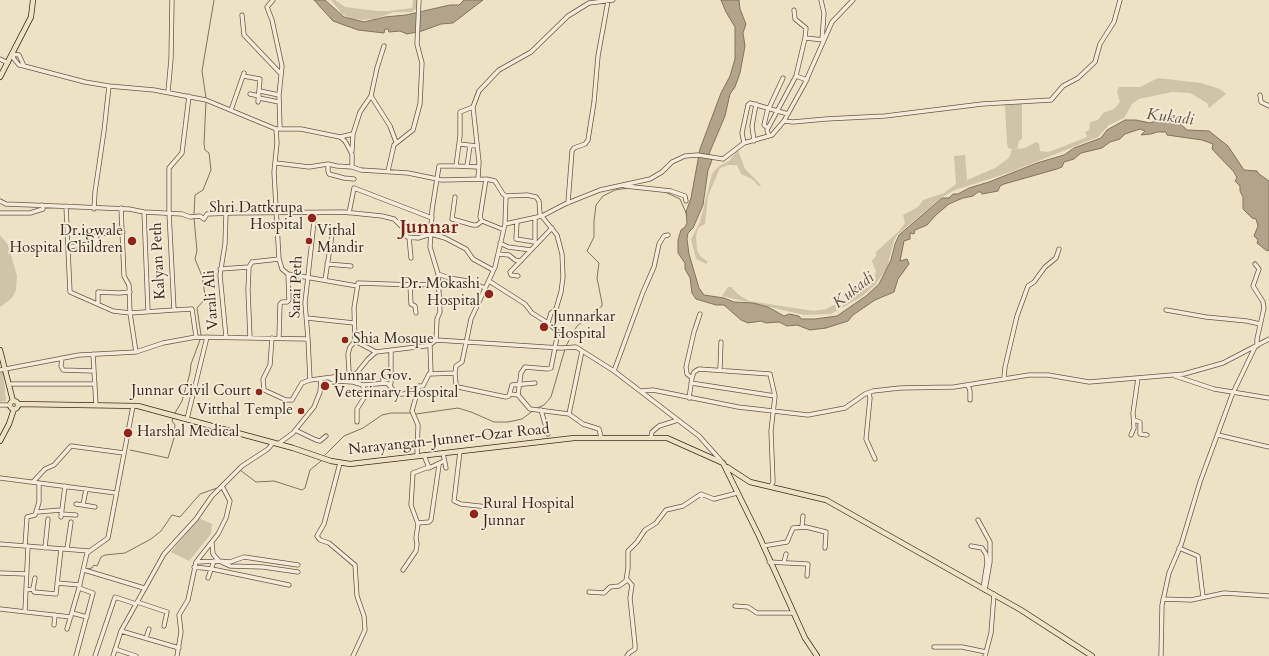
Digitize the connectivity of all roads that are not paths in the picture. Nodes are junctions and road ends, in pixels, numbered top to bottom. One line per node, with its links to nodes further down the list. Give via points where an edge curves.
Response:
1 (33, 0): 14 (main road, via 31,17)
2 (172, 0): 25 (street)
3 (273, 0): 18 (street, via 267,7 280,53)
4 (611, 0): 36 (street, via 583,6 568,16 531,52 499,70 479,91); 72 (street, via 598,56 588,140 572,151)
5 (821, 0): 12 (street, via 824,12)
6 (853, 0): 12 (street, via 836,17)
7 (1120, 0): 41 (street, via 1114,22 1100,44 1095,62 1078,78 1063,86 1051,100 982,104 885,116)
8 (419, 2): 48 (street, via 417,49 422,63 420,104 413,130)
9 (794, 10): 11 (street, via 795,18 806,28)
10 (242, 15): 18 (street, via 244,35)
11 (805, 38): 12 (street); 19 (street)
12 (823, 40): 22 (street)
13 (384, 46): 30 (street)
14 (12, 54): 16 (main road); 17 (street, via 16,62); 17 (street, via 19,55)
15 (0, 58): 16 (street)
16 (8, 63): 20 (main road)
17 (24, 66): 23 (street)
18 (282, 74): 28 (street)
19 (796, 76): 22 (street); 39 (street)
20 (0, 77)
21 (784, 78): 37 (street)
22 (807, 80): 40 (street)
23 (109, 86): 25 (street); 76 (street)
24 (260, 91): 28 (street); 31 (street); 38 (street, via 259,78 243,75)
25 (168, 92): 29 (street)
26 (250, 94): 31 (street)
27 (1260, 94): 35 (street, via 1261,102)
28 (279, 95): 33 (street)
29 (189, 96): 38 (street); 78 (street, Kalyan Peth, via 182,153 169,168)
30 (371, 96): 44 (street, via 360,112); 48 (street, via 390,126)
31 (259, 97): 32 (street); 33 (street)
32 (258, 102)
33 (279, 102): 43 (street)
34 (756, 104): 37 (street); 47 (street, via 752,126); 49 (street, via 748,105 742,133)
35 (1269, 106)
36 (473, 108): 50 (street, via 460,112); 52 (street)
37 (768, 108): 39 (street); 42 (street, via 764,125)
38 (231, 110): 43 (street)
39 (777, 110): 40 (street); 42 (street)
40 (788, 114): 41 (street)
41 (784, 121): 45 (street, via 774,134)
42 (768, 128): 45 (street)
43 (278, 129): 46 (street, via 301,128); 54 (street)
44 (353, 134): 46 (street); 53 (street)
45 (769, 136): 47 (street)
46 (340, 137): 53 (street, via 349,146)
47 (754, 140): 49 (street)
48 (396, 142): 61 (street)
49 (744, 143): 67 (street, via 727,157 716,159 698,155 685,156 675,160 650,180)
50 (459, 144): 51 (street); 57 (street)
51 (470, 146): 52 (street); 58 (street)
52 (477, 146): 60 (street)
53 (352, 154): 59 (street)
54 (276, 164): 55 (street, via 309,167); 80 (street, via 274,172)
55 (328, 164): 56 (street); 62 (street, via 328,173)
56 (337, 166): 59 (street); 62 (street)
57 (456, 166): 58 (street); 64 (street, via 440,165)
58 (467, 166): 60 (street)
59 (352, 167): 61 (street)
60 (478, 167): 65 (street)
61 (388, 171): 64 (street)
62 (338, 176): 63 (street)
63 (354, 179)
64 (438, 179): 65 (street); 85 (street)
65 (478, 179): 66 (street)
66 (486, 179): 68 (street, via 495,181); 87 (street, via 480,217)
67 (619, 186): 71 (street, via 671,191 685,196); 72 (street, via 600,190)
68 (506, 196): 84 (street, via 536,197); 89 (street)
69 (455, 197): 87 (street, via 452,219 473,225)
70 (0, 201): 73 (street, via 6,204)
71 (686, 201)
72 (568, 203): 84 (street)
73 (42, 205): 74 (street); 79 (street, via 42,209 30,213)
74 (66, 206): 76 (street); 99 (street)
75 (121, 208): 76 (street); 77 (street); 92 (street)
76 (94, 209)
77 (144, 212): 78 (street); 127 (street)
78 (169, 212): 83 (street, via 204,219 207,214); 125 (street, Kalyan Peth)
79 (0, 213)
80 (277, 213): 81 (street); 83 (street); 105 (street)
81 (316, 213): 82 (street); 116 (street, Sarai Peth)
82 (349, 213): 85 (street, via 354,188); 96 (street, via 392,218)
83 (226, 214): 111 (street, Varali Ali)
84 (542, 216): 86 (street); 90 (street)
85 (432, 218): 93 (street)
86 (535, 218): 88 (street); 97 (street)
87 (482, 221): 91 (street)
88 (517, 222): 89 (street); 97 (street, via 516,239)
89 (505, 224): 91 (street)
90 (552, 228): 100 (street); 133 (street, via 560,241 563,277 557,306 551,313)
91 (502, 229): 98 (street)
92 (123, 232): 99 (street, via 99,233 96,235 96,243); 123 (street, via 124,276)
93 (431, 234): 96 (street, via 418,238); 112 (street, via 444,237 466,249 473,259); 114 (street, via 431,253 436,261)
94 (332, 235): 107 (street)
95 (668, 235): 160 (street, via 658,244 654,267)
96 (409, 237): 104 (street)
97 (535, 242): 100 (street)
98 (500, 243): 102 (street, via 508,248); 103 (street)
99 (68, 247): 124 (street, via 70,292)
100 (535, 247): 102 (street)
101 (1059, 249): 168 (street, via 1056,258 1028,286 1017,316)
102 (531, 250): 106 (street)
103 (498, 254): 106 (street, via 509,255); 112 (street)
104 (411, 258)
105 (279, 259): 110 (street, via 252,262); 113 (street, via 282,269)
106 (521, 261): 115 (street, via 510,274)
107 (327, 264): 109 (street); 117 (street)
108 (1255, 264): 134 (street, via 1259,269 1252,286 1263,303)
109 (351, 266)
110 (250, 267): 111 (street); 138 (street)
111 (220, 269): 137 (street, Varali Ali)
112 (493, 270): 118 (street)
113 (288, 274): 116 (street); 140 (street, via 289,301 280,304)
114 (438, 274): 119 (street); 122 (street)
115 (518, 276)
116 (308, 277): 117 (street); 131 (street, Sarai Peth, via 305,303)
117 (325, 280): 121 (street)
118 (489, 281): 122 (street); 133 (street, via 525,304 532,313)
119 (438, 284): 120 (street); 143 (street, via 440,312)
120 (410, 285): 121 (street, via 360,282); 129 (street, via 412,304)
121 (357, 286): 132 (street)
122 (485, 288): 145 (street, via 471,319)
123 (130, 292): 124 (street, via 98,292); 128 (street)
124 (98, 304): 128 (street, via 113,311)
125 (174, 310): 127 (street); 135 (street, Kalyan Peth, via 192,309)
126 (1166, 310): 134 (street, via 1206,317 1247,320)
127 (148, 312): 128 (street)
128 (130, 313): 153 (street)
129 (416, 313)
130 (700, 314): 167 (street, via 686,367 687,374)
131 (308, 318): 132 (street); 141 (street, Sarai Peth)
132 (354, 323): 144 (street)
133 (548, 323): 149 (street, via 558,332)
134 (1260, 324): 148 (street)
135 (196, 337): 136 (street); 153 (street)
136 (207, 337): 137 (street); 199 (street)
137 (226, 337): 138 (street)
138 (250, 338): 139 (street)
139 (272, 338): 140 (street); 171 (street, via 270,365 263,378 264,390 286,400 292,400 302,383)
140 (280, 338): 141 (street)
141 (308, 339): 171 (street, Sarai Peth)
142 (1269, 339): 148 (street)
143 (436, 340): 145 (street); 147 (street)
144 (355, 341): 154 (street); 162 (street, via 348,354 348,370)
145 (466, 342): 149 (street); 161 (street, via 462,362 456,366)
146 (721, 342): 158 (street)
147 (430, 345): 151 (street); 163 (street)
148 (1256, 346): 165 (street, via 1212,368); 185 (street)
149 (554, 348): 152 (street, via 576,347); 174 (street, via 551,368 525,367)
150 (0, 350): 157 (main road)
151 (390, 351): 154 (street); 181 (street)
152 (582, 351): 160 (street); 198 (street)
153 (136, 352): 155 (street)
154 (376, 352): 162 (street, via 359,373)
155 (93, 354): 156 (street); 159 (street)
156 (62, 358): 157 (street); 159 (street, via 63,370)
157 (3, 369): 176 (main road)
158 (720, 369): 167 (street, via 699,369 694,372); 188 (street, via 770,374)
159 (94, 371): 177 (street)
160 (614, 371): 183 (street)
161 (455, 373): 163 (street); 186 (street, via 458,387 506,397)
162 (351, 374): 166 (street); 172 (street)
163 (431, 374): 182 (street, via 427,375 423,386)
164 (383, 376): 173 (street)
165 (1174, 376): 169 (street); 185 (street, via 1203,387)
166 (329, 378): 170 (street); 172 (street)
167 (692, 378): 178 (street)
168 (1004, 378): 169 (street, via 1048,375 1088,382); 180 (street)
169 (1138, 378): 201 (street)
170 (321, 379): 171 (street); 203 (street, via 320,392 314,407)
171 (310, 380)
172 (353, 382): 179 (street)
173 (383, 383): 179 (street); 181 (street)
174 (519, 383): 175 (street); 186 (street, via 511,385); 187 (street)
175 (535, 383)
176 (9, 384): 177 (street); 193 (main road)
177 (95, 384): 194 (street)
178 (691, 384): 188 (street); 189 (street)
179 (363, 385): 202 (street, via 364,398 357,409)
180 (968, 385): 184 (street, via 900,388); 191 (street)
181 (390, 386): 182 (street, via 395,393 400,394)
182 (419, 386): 219 (street, via 412,412 418,425)
183 (642, 391): 189 (street, via 652,390); 200 (street)
184 (869, 393): 197 (street, via 845,408 808,415); 220 (street, via 866,439)
185 (1233, 393): 190 (street); 206 (street)
186 (510, 394): 187 (street)
187 (518, 395): 196 (street, via 528,407)
188 (774, 396): 197 (street)
189 (689, 398): 197 (street)
190 (1269, 398)
191 (970, 400)
192 (0, 405): 193 (street)
193 (12, 405): 194 (main road, Narayangan-Junner-Ozar Road); 211 (main road, Narayangan-Junner-Ozar Road, via 9,424)
194 (96, 405): 195 (main road, Narayangan-Junner-Ozar Road)
195 (133, 406): 199 (main road, Narayangan-Junner-Ozar Road); 216 (street)
196 (541, 410): 198 (street); 204 (street)
197 (773, 411): 232 (street)
198 (569, 414): 209 (street, via 583,424 599,429)
199 (187, 419): 212 (main road, Narayangan-Junner-Ozar Road)
200 (678, 420): 210 (street, via 659,426 652,432); 223 (street, via 699,436)
201 (1134, 420): 205 (street, via 1140,422 1140,434); 208 (street)
202 (357, 422)
203 (295, 430): 207 (street, via 320,441); 213 (street)
204 (548, 434)
205 (1147, 435)
206 (1218, 435): 214 (street); 256 (street)
207 (326, 436)
208 (1131, 436)
209 (601, 437): 210 (main road, Narayangan-Junner-Ozar Road); 215 (main road, Narayangan-Junner-Ozar Road)
210 (651, 437): 223 (main road, Narayangan-Junner-Ozar Road, via 676,441)
211 (0, 441)
212 (273, 443): 213 (main road, Narayangan-Junner-Ozar Road); 231 (street, via 268,450 242,466)
213 (278, 444): 222 (main road, Narayangan-Junner-Ozar Road)
214 (1269, 447)
215 (460, 451): 217 (main road, Narayangan-Junner-Ozar Road); 239 (street, via 454,501)
216 (124, 452): 228 (street, via 69,447 54,465 41,472); 234 (street)
217 (443, 453): 218 (main road, Narayangan-Junner-Ozar Road); 221 (street)
218 (424, 455): 219 (main road, Narayangan-Junner-Ozar Road); 225 (street)
219 (417, 456): 222 (main road, Narayangan-Junner-Ozar Road, via 361,464)
220 (875, 459)
221 (444, 461): 224 (street); 226 (street)
222 (340, 463): 312 (street, via 324,524 318,536 355,565 357,596 364,616 365,630)
223 (723, 463): 232 (main road, Narayangan-Junner-Ozar Road, via 745,479); 235 (main road)
224 (439, 465): 225 (street); 247 (street, via 431,520)
225 (429, 467): 247 (street, via 413,473 411,505)
226 (446, 468)
227 (0, 478): 228 (street)
228 (33, 482): 229 (street)
229 (39, 483): 230 (street); 240 (street, via 40,497)
230 (65, 486): 233 (street); 241 (street)
231 (222, 486): 249 (street, via 230,501 223,525); 280 (street, via 164,554)
232 (771, 486): 281 (main road, Narayangan-Junner-Ozar Road, via 826,500)
233 (86, 489): 234 (street); 237 (street)
234 (116, 493): 259 (street, via 108,538)
235 (738, 493): 252 (main road); 276 (street, via 714,499 701,494 683,506 666,510 628,550)
236 (76, 504): 237 (street)
237 (83, 505): 238 (street)
238 (95, 507)
239 (488, 507)
240 (36, 512): 241 (street); 251 (street, via 35,515 27,517)
241 (61, 514): 242 (street)
242 (76, 516)
243 (803, 516): 248 (street)
244 (48, 519): 254 (street)
245 (978, 520): 281 (street, via 990,542 990,562)
246 (71, 522): 258 (street)
247 (418, 523): 269 (street, via 417,548)
248 (802, 527): 252 (street, via 793,528 787,542); 255 (street, via 826,532)
249 (212, 543): 261 (street); 262 (street)
250 (0, 544): 251 (street)
251 (26, 546): 254 (street); 272 (street)
252 (763, 546): 263 (main road)
253 (971, 546): 281 (street, via 982,548 986,554)
254 (45, 548): 257 (street)
255 (825, 548)
256 (1179, 548): 287 (street, via 1198,556); 288 (street, via 1169,573)
257 (61, 549): 258 (street); 277 (street)
258 (67, 549): 259 (street)
259 (89, 551): 268 (street)
260 (786, 554): 264 (street)
261 (216, 561): 262 (street); 265 (street, via 230,562 244,557); 267 (street); 270 (street, via 230,566)
262 (196, 562): 266 (street)
263 (769, 562): 264 (street); 293 (main road)
264 (784, 562): 273 (street, via 808,564)
265 (298, 565)
266 (194, 567): 267 (street); 304 (street, via 188,600 179,615)
267 (212, 569): 275 (street); 278 (street)
268 (84, 570): 279 (street); 280 (street)
269 (403, 570)
270 (298, 572)
271 (0, 573): 272 (street)
272 (27, 574): 282 (street)
273 (807, 576)
274 (34, 578): 283 (street)
275 (208, 578)
276 (627, 579): 284 (street, via 622,584 610,587 604,593); 313 (street, via 632,585 630,598 636,644)
277 (57, 583): 279 (street); 283 (street, via 54,594)
278 (289, 585)
279 (80, 586): 295 (street); 296 (street, via 93,593)
280 (144, 588): 289 (street)
281 (984, 589): 285 (main road, Narayangan-Junner-Ozar Road)
282 (26, 590): 283 (street); 292 (street)
283 (33, 590)
284 (589, 592)
285 (994, 594): 306 (street, via 992,633); 315 (main road, Narayangan-Junner-Ozar Road)
286 (1269, 596): 287 (street, via 1224,593)
287 (1203, 597): 288 (street)
288 (1163, 599): 316 (street)
289 (136, 603): 298 (street, via 167,612); 301 (street); 308 (street, via 115,597)
290 (734, 606): 293 (street, via 748,607 757,613)
291 (0, 609): 292 (street)
292 (25, 611): 294 (street)
293 (793, 613): 314 (main road)
294 (55, 615): 295 (street); 297 (street)
295 (71, 615): 296 (street); 299 (street)
296 (86, 617): 307 (street)
297 (54, 625)
298 (164, 626)
299 (67, 629)
300 (149, 629): 302 (street)
301 (121, 631): 302 (street); 305 (street)
302 (146, 638): 304 (street)
303 (934, 647): 306 (street, via 962,647)
304 (179, 648): 311 (street)
305 (115, 649): 309 (street); 310 (street)
306 (986, 654)
307 (76, 656)
308 (95, 656)
309 (113, 656)
310 (136, 656)
311 (177, 656)
312 (353, 656)
313 (628, 656)
314 (817, 656)
315 (1092, 656)
316 (1161, 656)

